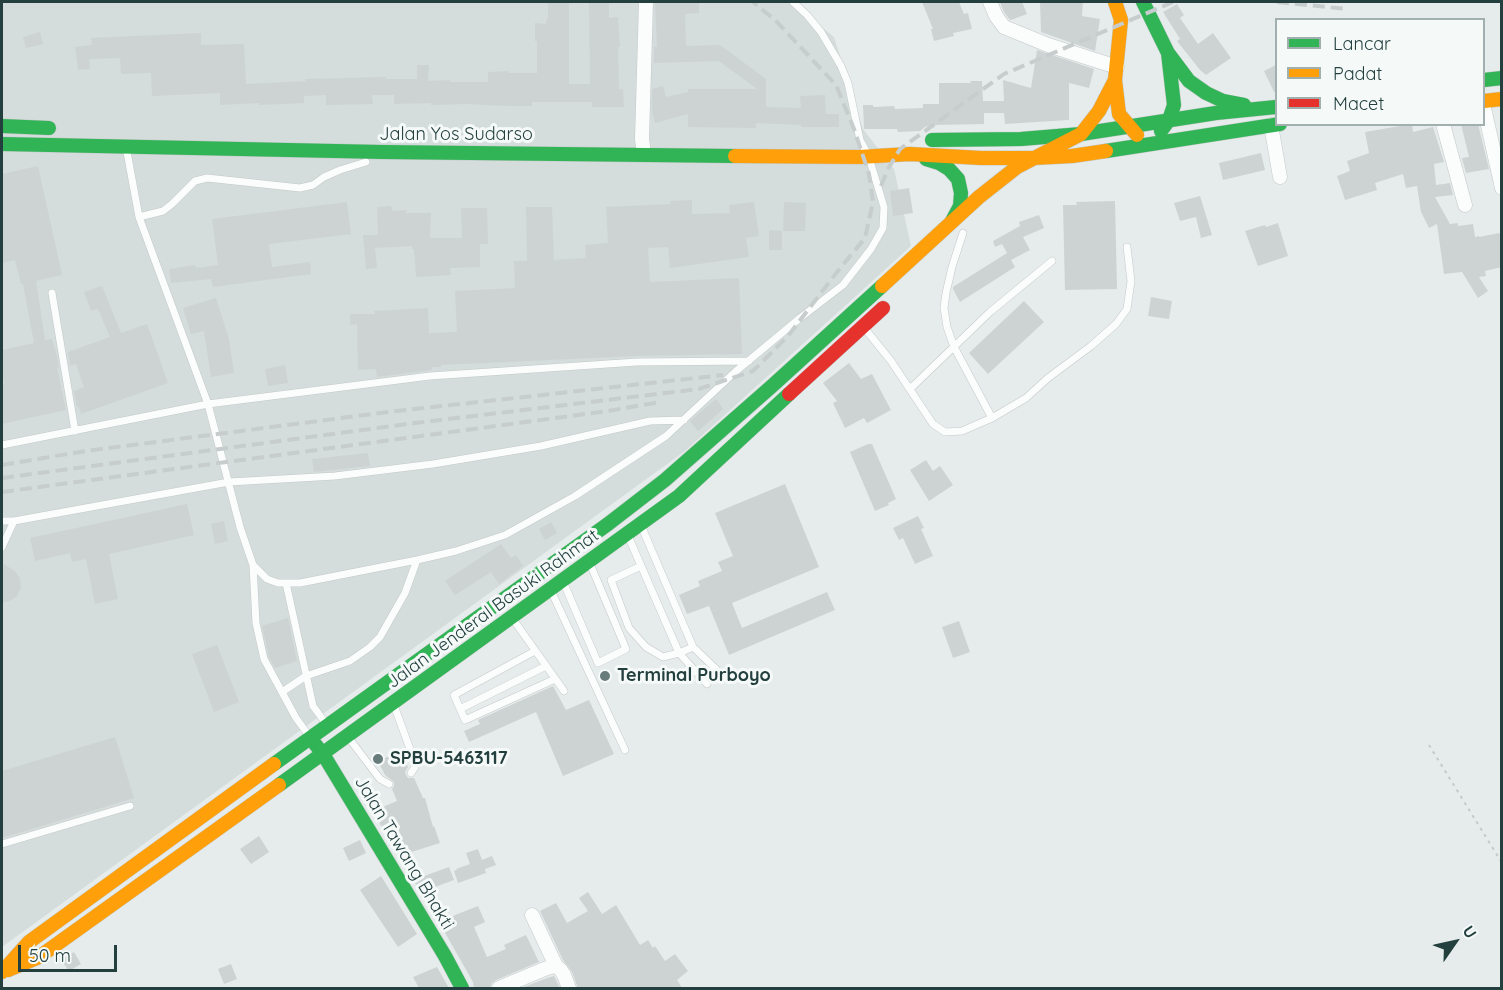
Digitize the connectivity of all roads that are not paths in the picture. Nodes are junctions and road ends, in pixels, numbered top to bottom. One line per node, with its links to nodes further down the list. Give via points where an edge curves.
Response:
1 (646, 2): 30 (street)
2 (793, 2): 24 (lane, via 820,32 841,66)
3 (990, 2): 7 (street, via 1004,27)
4 (1115, 2): 7 (main road, via 1121,20)
5 (1143, 2): 6 (main road)
6 (1168, 53): 13 (main road, via 1189,81 1206,93); 15 (main road, via 1174,105)
7 (1116, 73): 20 (main road, via 1119,114); 22 (main road, via 1099,111)
8 (1502, 78): 9 (main road)
9 (1485, 80)
10 (1502, 99): 11 (main road)
11 (1485, 101)
12 (1275, 107): 13 (main road)
13 (1262, 109): 15 (main road)
14 (1485, 112): 37 (street)
15 (1169, 120): 20 (main road); 25 (main road)
16 (1275, 125): 25 (main road)
17 (2, 126): 21 (main road)
18 (1276, 126): 36 (street)
19 (1444, 126): 39 (street)
20 (1129, 127): 22 (main road); 25 (main road)
21 (58, 128)
22 (1081, 134): 28 (main road); 34 (main road, Jalan Jenderal Basuki Rahmat)
23 (845, 140): 24 (main road)
24 (866, 140): 32 (lane)
25 (1150, 143): 31 (main road)
26 (2, 144): 27 (main road, Jalan Yos Sudarso)
27 (126, 144): 29 (main road, Jalan Yos Sudarso); 40 (lane)
28 (915, 145): 32 (main road, Jalan Yos Sudarso); 33 (main road, via 948,150); 41 (main road, via 958,179 962,193)
29 (383, 152): 30 (main road, Jalan Yos Sudarso); 40 (lane, via 300,188 207,178 195,181 163,211)
30 (644, 154): 32 (main road, Jalan Yos Sudarso)
31 (1072, 156): 34 (main road); 35 (main road)
32 (869, 157): 51 (lane, via 884,207 883,228 871,249 843,285)
33 (963, 157): 34 (main road); 38 (main road, via 978,178)
34 (1033, 158): 38 (main road, Jalan Jenderal Basuki Rahmat)
35 (1044, 170)
36 (1280, 177)
37 (1502, 188)
38 (979, 197): 41 (main road, Jalan Jenderal Basuki Rahmat); 42 (main road)
39 (1465, 206)
40 (139, 217): 53 (lane)
41 (952, 221): 48 (main road, Jalan Jenderal Basuki Rahmat)
42 (969, 228): 44 (main road); 50 (lane, via 952,267 944,308)
43 (1126, 247): 54 (lane, via 1131,281 1127,309 1116,324 1026,398)
44 (947, 249)
45 (1052, 261): 50 (lane)
46 (52, 293): 56 (lane)
47 (897, 295): 49 (main road, Jalan Jenderal Basuki Rahmat)
48 (851, 314): 49 (lane); 70 (main road, Jalan Jenderal Basuki Rahmat, via 665,480)
49 (863, 326): 52 (lane); 61 (main road, Jalan Jenderal Basuki Rahmat, via 680,496)
50 (954, 346): 52 (lane); 54 (lane)
51 (749, 361): 53 (lane, via 637,362 430,376); 55 (lane)
52 (909, 389): 54 (lane, via 933,424 945,432 962,431)
53 (208, 404): 56 (lane); 58 (lane)
54 (992, 418)
55 (684, 420): 58 (lane, via 641,423 542,446 433,464 335,476); 64 (lane, via 575,496 505,535)
56 (75, 431): 57 (lane)
57 (2, 445)
58 (229, 482): 60 (lane); 66 (lane)
59 (2, 521): 60 (lane)
60 (14, 521): 63 (lane)
61 (641, 525): 62 (main road, Jalan Jenderal Basuki Rahmat); 74 (lane)
62 (627, 535): 65 (main road, Jalan Jenderal Basuki Rahmat); 67 (lane)
63 (2, 547)
64 (417, 560): 69 (lane); 79 (lane, via 405,593 380,637 350,661)
65 (589, 562): 68 (main road, Jalan Jenderal Basuki Rahmat); 68 (lane, via 626,650 598,663)
66 (253, 565): 69 (lane, via 267,579); 83 (lane, via 256,623 264,659)
67 (641, 566): 76 (lane); 76 (lane, via 611,580 629,628 646,647 663,657)
68 (563, 581): 71 (main road, Jalan Jenderal Basuki Rahmat)
69 (286, 583): 79 (lane)
70 (524, 585): 72 (main road); 86 (main road, Jalan Jenderal Basuki Rahmat)
71 (550, 590): 72 (main road, Jalan Jenderal Basuki Rahmat); 89 (lane)
72 (537, 600): 73 (main road, Jalan Jenderal Basuki Rahmat)
73 (512, 618): 75 (lane); 84 (main road, Jalan Jenderal Basuki Rahmat)
74 (693, 647): 76 (lane); 78 (lane)
75 (535, 651): 77 (lane); 85 (lane, via 454,695)
76 (679, 653): 81 (lane)
77 (546, 666): 80 (lane); 85 (lane)
78 (717, 670)
79 (306, 676): 83 (lane); 86 (lane, via 313,706)
80 (555, 679): 82 (lane); 85 (lane, via 465,720)
81 (707, 684)
82 (564, 691)
83 (282, 692): 87 (lane)
84 (393, 703): 88 (main road, Jalan Jenderal Basuki Rahmat); 91 (lane, via 414,760)
85 (460, 710)
86 (331, 723): 87 (main road, Jalan Jenderal Basuki Rahmat); 88 (lane)
87 (310, 738): 90 (main road, Jalan Tawang Bhakti); 97 (main road, Jalan Jenderal Basuki Rahmat, via 29,942)
88 (343, 740): 90 (main road, Jalan Jenderal Basuki Rahmat); 92 (lane)
89 (625, 750)
90 (323, 754): 97 (main road, Jalan Jenderal Basuki Rahmat, via 39,957); 98 (main road, Jalan Tawang Bhakti)
91 (411, 773)
92 (389, 784)
93 (130, 806): 94 (lane)
94 (2, 844)
95 (532, 915): 96 (street)
96 (556, 966): 99 (street); 100 (street)
97 (2, 972)
98 (462, 988)
99 (499, 988)
100 (569, 988)

